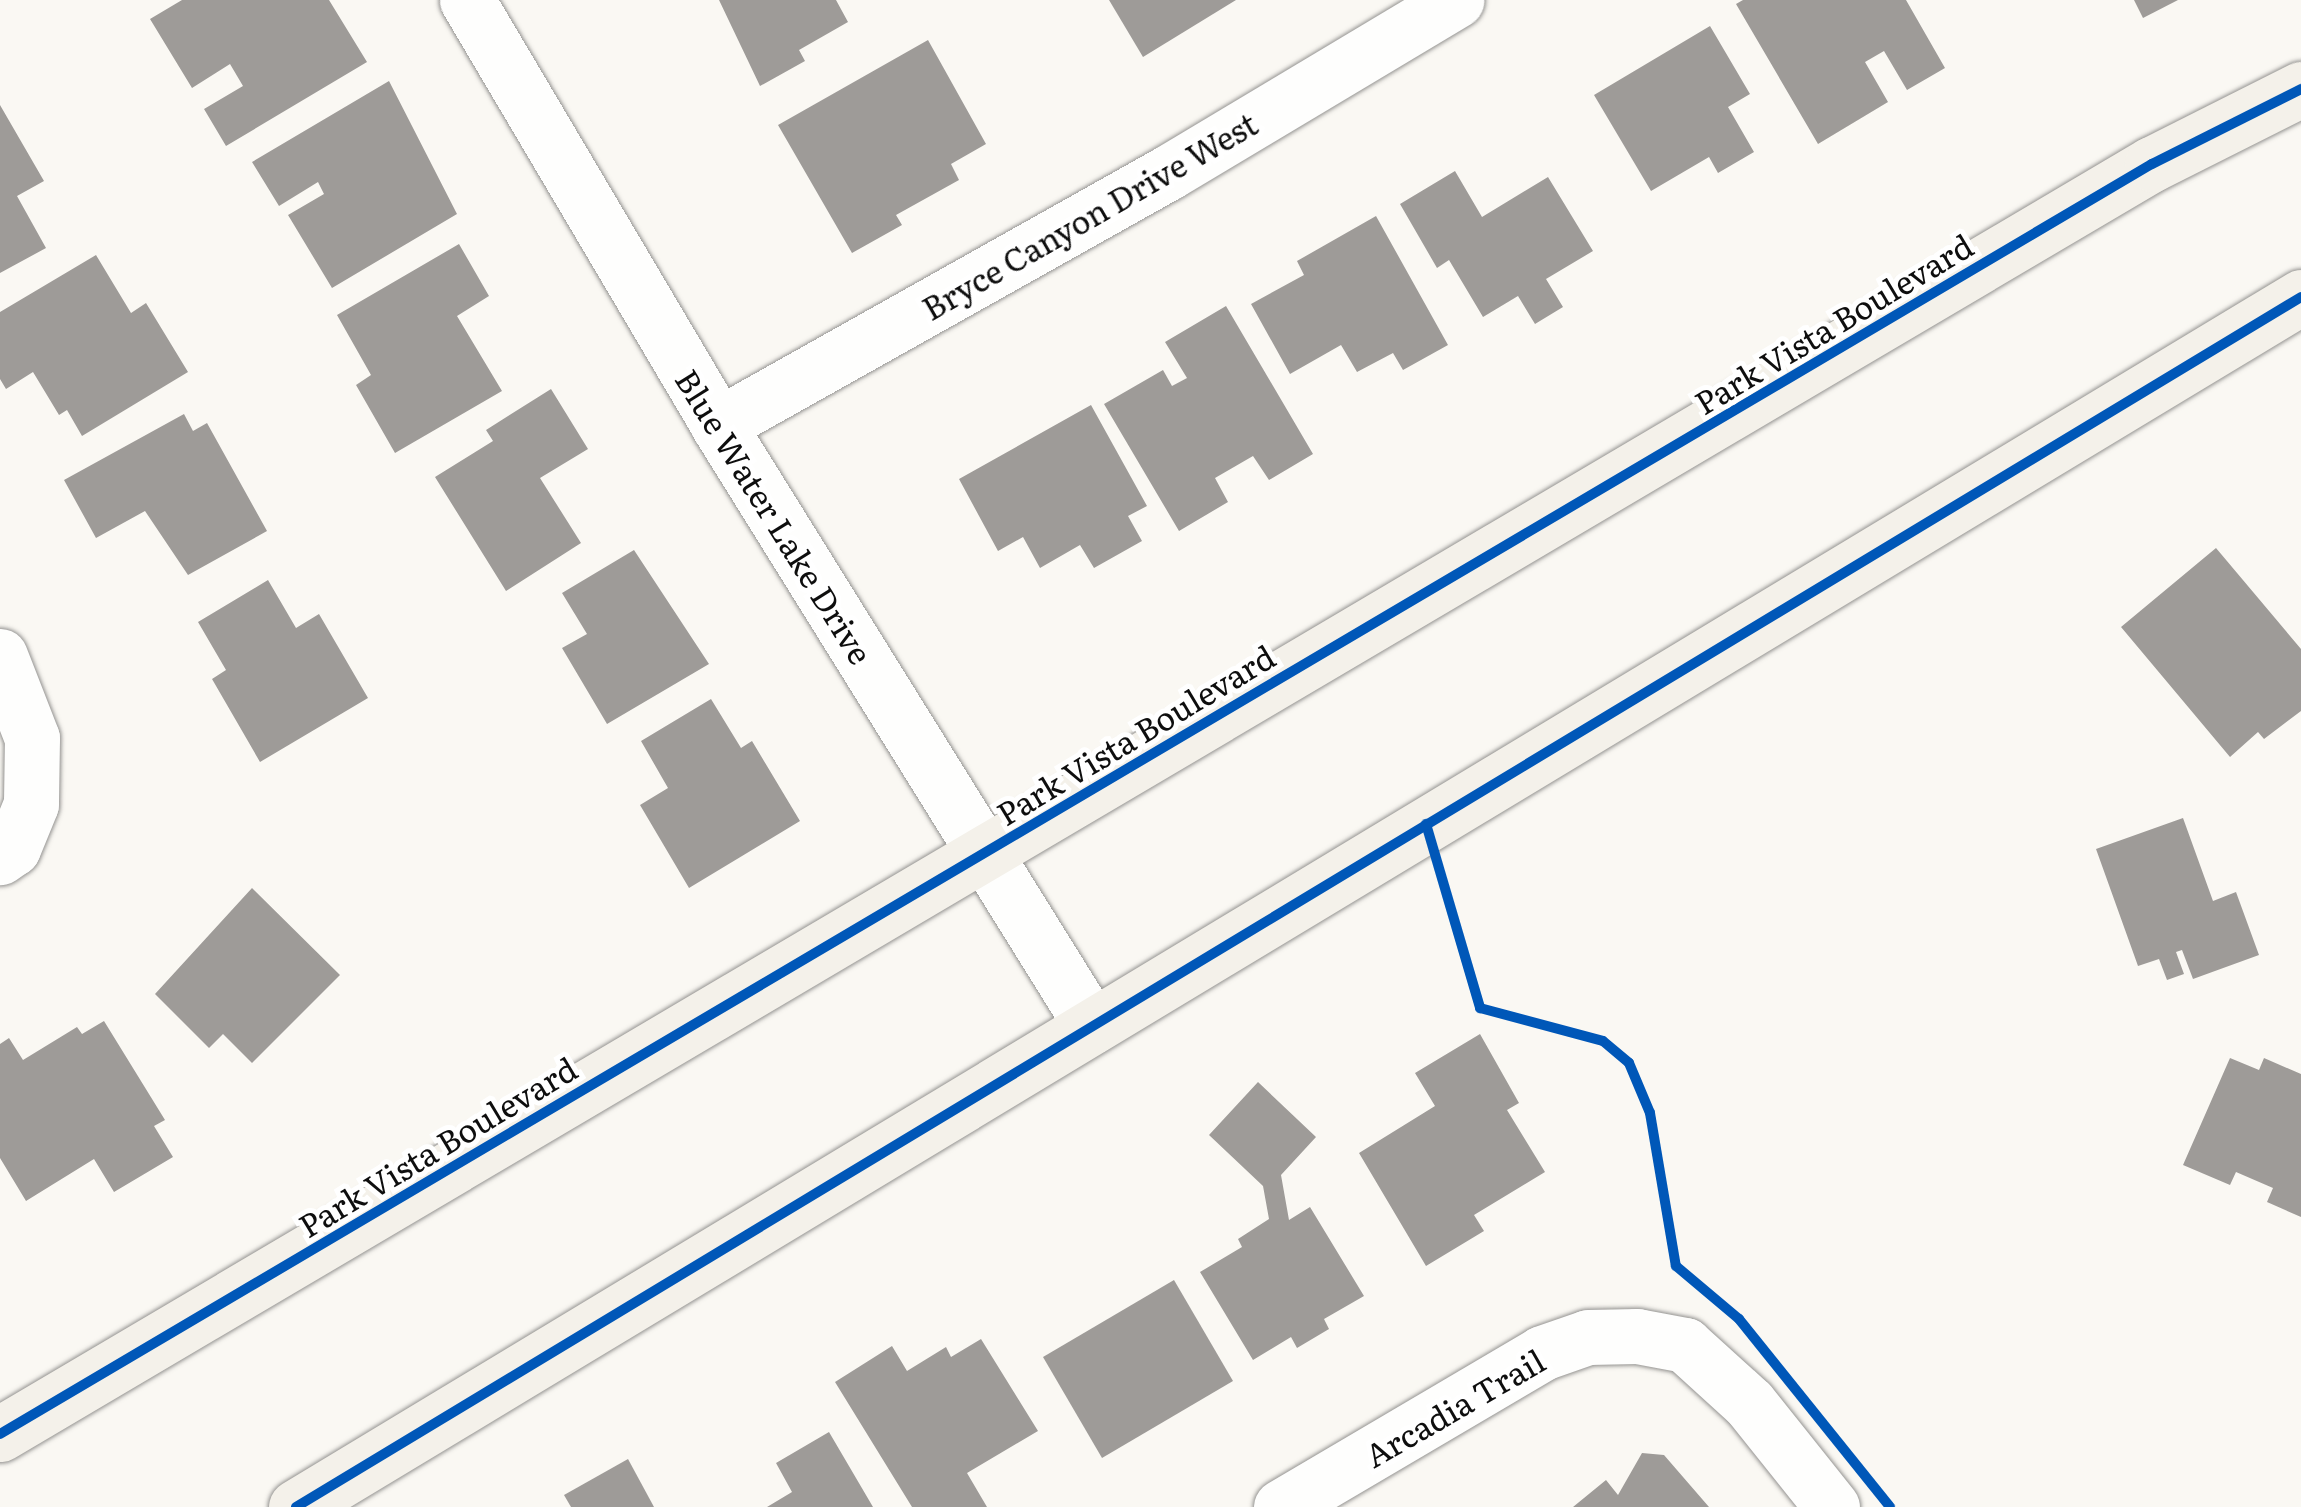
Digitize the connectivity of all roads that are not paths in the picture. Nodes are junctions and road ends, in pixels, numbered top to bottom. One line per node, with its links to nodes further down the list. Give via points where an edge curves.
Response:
1 (468, 0): 6 (street, Blue Water Lake Drive)
2 (1456, 0): 3 (street, Bryce Canyon Drive West)
3 (1397, 15): 6 (street, Bryce Canyon Drive West)
4 (2301, 89): 8 (main road, Park Vista Boulevard, via 2152,164)
5 (2301, 297): 10 (main road)
6 (718, 426): 8 (street, Blue Water Lake Drive)
7 (0, 656): 9 (street, via 32,738 31,804 13,848)
8 (984, 853): 10 (street, Blue Water Lake Drive); 11 (main road, Park Vista Boulevard)
9 (0, 856)
10 (1092, 1026): 12 (main road)
11 (0, 1434)
12 (296, 1507)
13 (1281, 1507): 14 (street, Arcadia Trail, via 1542,1353 1588,1337 1637,1336 1685,1345 1749,1403)
14 (1832, 1507)

